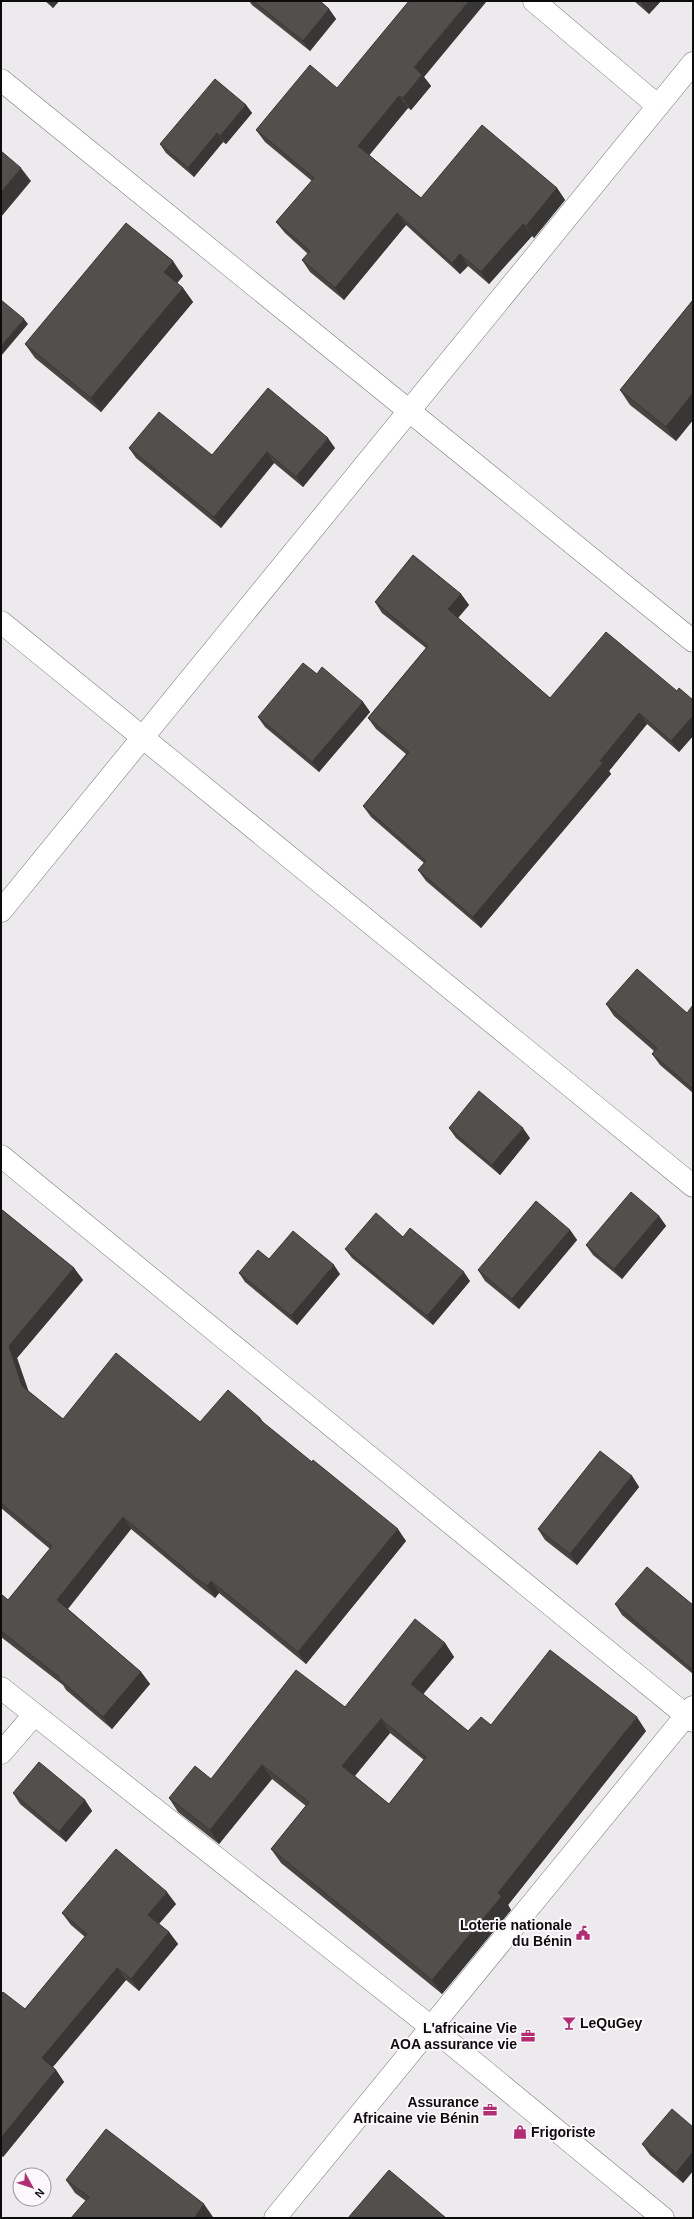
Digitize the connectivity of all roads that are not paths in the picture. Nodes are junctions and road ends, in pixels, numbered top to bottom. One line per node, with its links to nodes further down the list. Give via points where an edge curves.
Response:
1 (534, 1): 4 (street)
2 (693, 63): 4 (street)
3 (1, 80): 5 (street)
4 (658, 106): 5 (street)
5 (408, 412): 7 (street); 8 (street)
6 (1, 622): 8 (street)
7 (693, 641)
8 (143, 737): 9 (street); 11 (street)
9 (1, 911)
10 (1, 1156): 13 (street)
11 (693, 1186)
12 (1, 1688): 14 (street)
13 (691, 1714): 16 (street)
14 (34, 1715): 15 (street); 16 (street)
15 (1, 1754)
16 (431, 2027): 17 (street); 18 (street)
17 (275, 2218)
18 (663, 2218)

